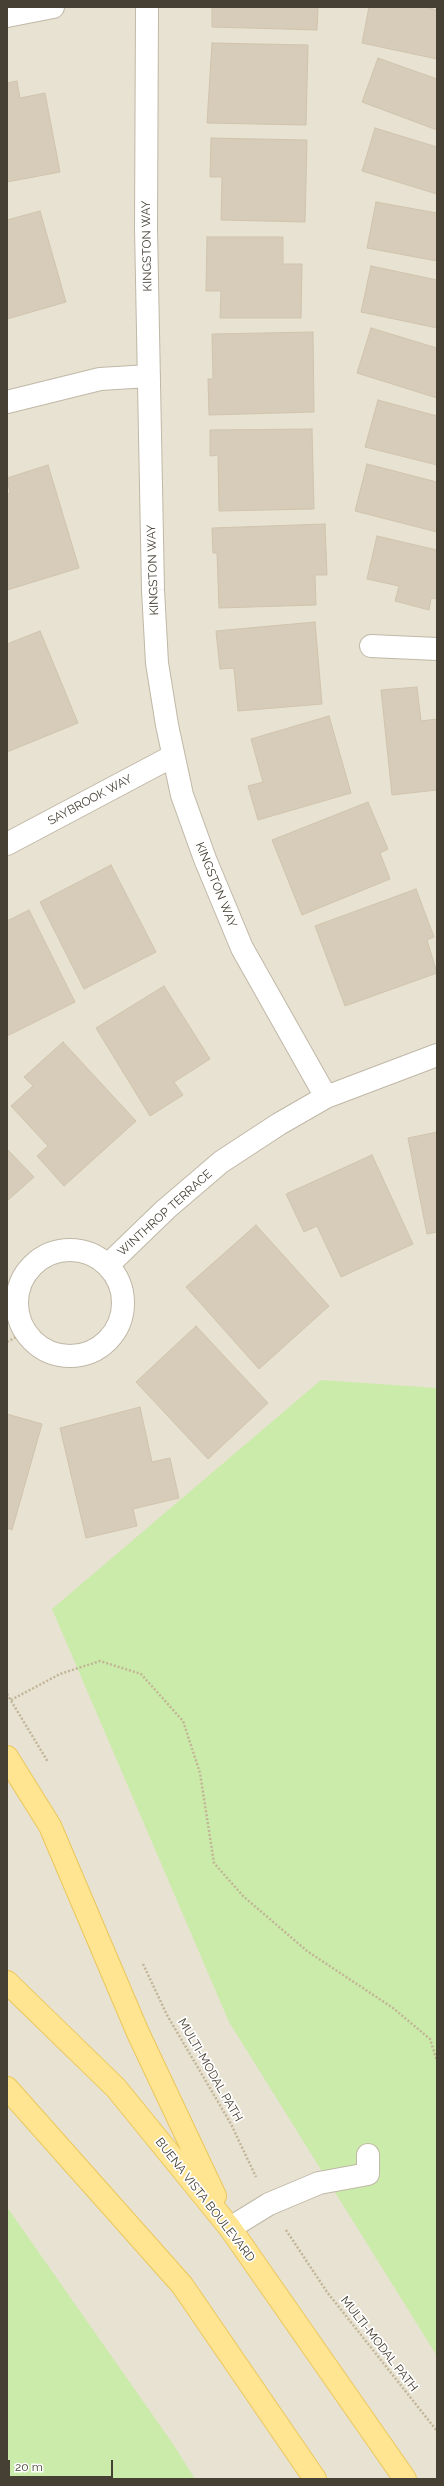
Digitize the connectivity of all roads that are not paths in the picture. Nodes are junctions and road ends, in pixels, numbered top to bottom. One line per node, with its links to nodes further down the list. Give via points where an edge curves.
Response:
1 (53, 7): 3 (street)
2 (147, 7): 4 (street, KINGSTON WAY, via 146,228)
3 (7, 16)
4 (149, 376): 5 (street, via 100,379); 8 (street, KINGSTON WAY, via 157,663)
5 (7, 402)
6 (371, 646): 7 (street)
7 (437, 649)
8 (173, 756): 9 (street, SAYBROOK WAY); 11 (street, KINGSTON WAY, via 182,795 242,948)
9 (7, 844)
10 (437, 1055): 11 (street, WINTHROP TERRACE)
11 (326, 1097): 12 (street, WINTHROP TERRACE, via 221,1162 166,1209)
12 (108, 1265): 13 (street, WINTHROP TERRACE, via 94,1255 77,1250 60,1251 43,1258 30,1268 21,1283 17,1299); 13 (street, WINTHROP TERRACE, via 119,1280 124,1296 123,1314 116,1331 105,1345 89,1353 66,1356 54,1354)
13 (16, 1337)
14 (7, 1757): 18 (main road, via 50,1826 138,2033)
15 (7, 1982): 18 (main road, BUENA VISTA BOULEVARD, via 116,2088)
16 (7, 2088): 19 (main road, via 182,2285)
17 (368, 2155): 18 (street, via 368,2174 319,2183 269,2204)
18 (230, 2228): 20 (main road, BUENA VISTA BOULEVARD)
19 (315, 2479)
20 (405, 2479)

